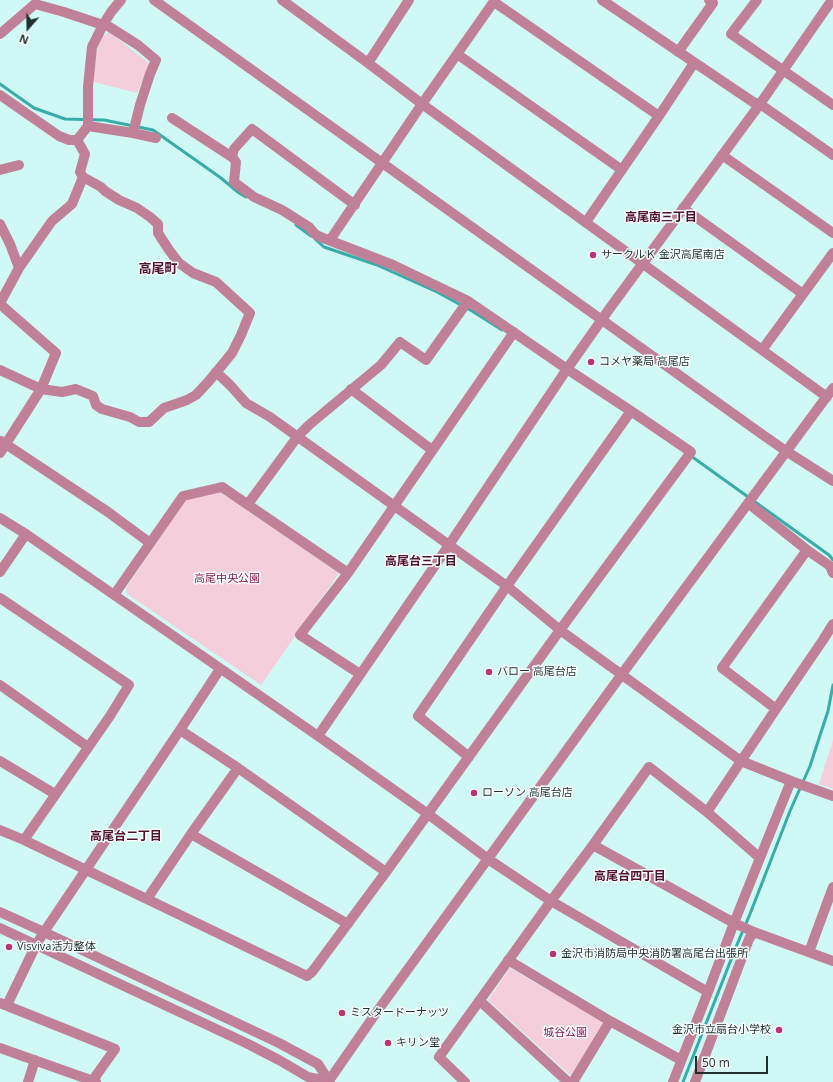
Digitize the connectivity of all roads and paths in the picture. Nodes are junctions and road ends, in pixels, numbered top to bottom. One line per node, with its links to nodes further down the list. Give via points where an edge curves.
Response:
1 (121, 0): 11 (street)
2 (154, 0): 31 (street)
3 (282, 0): 15 (street)
4 (602, 0): 13 (street)
5 (709, 0): 13 (street, via 713,3)
6 (757, 0): 17 (street, via 731,34)
7 (832, 0): 17 (street)
8 (495, 1): 14 (street); 22 (street)
9 (34, 2): 11 (street); 12 (street)
10 (404, 2): 15 (street)
11 (103, 25): 24 (street, via 92,47 88,86); 25 (street, via 138,45 156,60)
12 (0, 34)
13 (678, 52): 16 (street)
14 (457, 54): 19 (street); 34 (street)
15 (368, 63): 19 (street)
16 (694, 63): 20 (street, via 752,102); 22 (street)
17 (783, 70): 20 (street); 21 (street)
18 (0, 95): 27 (street, via 59,136)
19 (422, 104): 31 (street); 38 (street)
20 (760, 104): 28 (street); 29 (street)
21 (833, 105)
22 (659, 116): 34 (street)
23 (172, 118): 30 (street)
24 (88, 126): 25 (street); 27 (street)
25 (133, 133): 26 (street)
26 (156, 138)
27 (78, 140): 35 (street, via 85,154 80,172)
28 (722, 155): 37 (street); 40 (street)
29 (833, 155)
30 (232, 157): 36 (street, via 234,149 252,128); 41 (street, via 236,162 234,182 254,197 309,227 318,236)
31 (383, 163): 36 (street); 48 (street)
32 (19, 165): 33 (street)
33 (0, 170)
34 (622, 170): 38 (street)
35 (83, 177): 44 (street, via 72,204 52,221); 53 (street, via 150,217 158,224 158,233 179,263 193,273 216,282 250,313 232,353)
36 (355, 205): 41 (street)
37 (683, 208): 43 (street); 45 (street)
38 (586, 222): 43 (street)
39 (0, 224): 44 (street)
40 (833, 233)
41 (330, 240): 46 (street, via 393,265)
42 (833, 252): 45 (street)
43 (642, 263): 48 (street); 50 (street)
44 (19, 268): 47 (street)
45 (803, 294): 50 (street)
46 (468, 301): 49 (street); 55 (street, via 426,360 400,342 380,365)
47 (0, 303): 56 (street, via 56,353)
48 (601, 320): 51 (street); 62 (street)
49 (514, 332): 51 (street); 61 (street)
50 (762, 350): 57 (street)
51 (567, 369): 58 (street); 71 (street)
52 (0, 370): 56 (street)
53 (216, 372): 56 (street, via 196,395 164,408 149,422 139,422 102,409 96,405 93,396 76,389 62,392); 59 (street, via 246,403)
54 (833, 388): 57 (street)
55 (351, 389): 59 (street); 61 (street)
56 (41, 390): 60 (street)
57 (827, 397): 62 (street)
58 (631, 411): 76 (street); 80 (street, via 691,452)
59 (298, 436): 66 (street); 67 (street)
60 (3, 442): 63 (street); 70 (street)
61 (432, 450): 67 (street)
62 (786, 451): 64 (street); 65 (street)
63 (0, 453)
64 (833, 481)
65 (748, 503): 72 (street); 83 (street)
66 (248, 504): 70 (street, via 222,487 183,496); 74 (street)
67 (394, 506): 71 (street); 74 (street)
68 (0, 518): 69 (street)
69 (26, 534): 73 (street); 77 (street)
70 (150, 543): 77 (street)
71 (449, 546): 76 (street); 82 (street)
72 (807, 550): 75 (street, via 830,566); 85 (street, via 722,668)
73 (0, 572)
74 (348, 573): 82 (street, via 300,635)
75 (833, 573)
76 (507, 586): 80 (street); 89 (street, via 418,716)
77 (114, 596): 81 (street)
78 (0, 598): 88 (street, via 129,685)
79 (833, 624): 85 (street)
80 (560, 630): 83 (street); 89 (street)
81 (220, 669): 86 (street); 87 (street)
82 (360, 674): 87 (street)
83 (622, 674): 91 (street); 103 (street)
84 (0, 685): 88 (street)
85 (776, 708): 91 (street)
86 (180, 730): 92 (street); 104 (street)
87 (318, 736): 97 (street)
88 (88, 747): 94 (street)
89 (469, 757): 97 (street)
90 (0, 761): 94 (street)
91 (741, 761): 93 (street); 96 (street)
92 (238, 768): 99 (street); 105 (street)
93 (794, 782): 95 (street); 102 (street)
94 (56, 794): 100 (street)
95 (833, 796)
96 (707, 812): 101 (street, via 649,767); 102 (street)
97 (428, 814): 103 (street); 105 (street)
98 (0, 830): 100 (street)
99 (191, 834): 107 (street); 110 (street)
100 (24, 840): 104 (street)
101 (593, 845): 108 (street); 111 (street)
102 (760, 858): 111 (street)
103 (488, 859): 108 (street); 128 (street)
104 (86, 870): 107 (street); 114 (street)
105 (386, 872): 110 (street)
106 (833, 887): 116 (street)
107 (147, 899): 110 (street, via 307,976)
108 (551, 901): 117 (street); 119 (street)
109 (0, 912): 114 (street)
110 (348, 924)
111 (737, 924): 113 (street); 119 (street)
112 (0, 928): 115 (street)
113 (752, 931): 116 (street); 133 (street)
114 (44, 932): 115 (street); 128 (street, via 279,1043 318,1064)
115 (36, 945): 121 (street); 128 (street, via 246,1043 308,1077)
116 (808, 952): 118 (street)
117 (508, 960): 120 (street); 122 (street)
118 (833, 961)
119 (708, 992): 125 (street)
120 (480, 1001): 129 (street, via 439,1057); 130 (street)
121 (4, 1004): 126 (street, via 115,1048)
122 (610, 1021): 125 (street); 131 (street)
123 (0, 1048): 124 (street)
124 (35, 1060): 126 (street); 127 (street)
125 (681, 1060): 132 (street)
126 (95, 1081)
127 (28, 1082)
128 (329, 1082)
129 (465, 1082)
130 (568, 1082)
131 (574, 1082)
132 (672, 1082)
133 (696, 1082)

